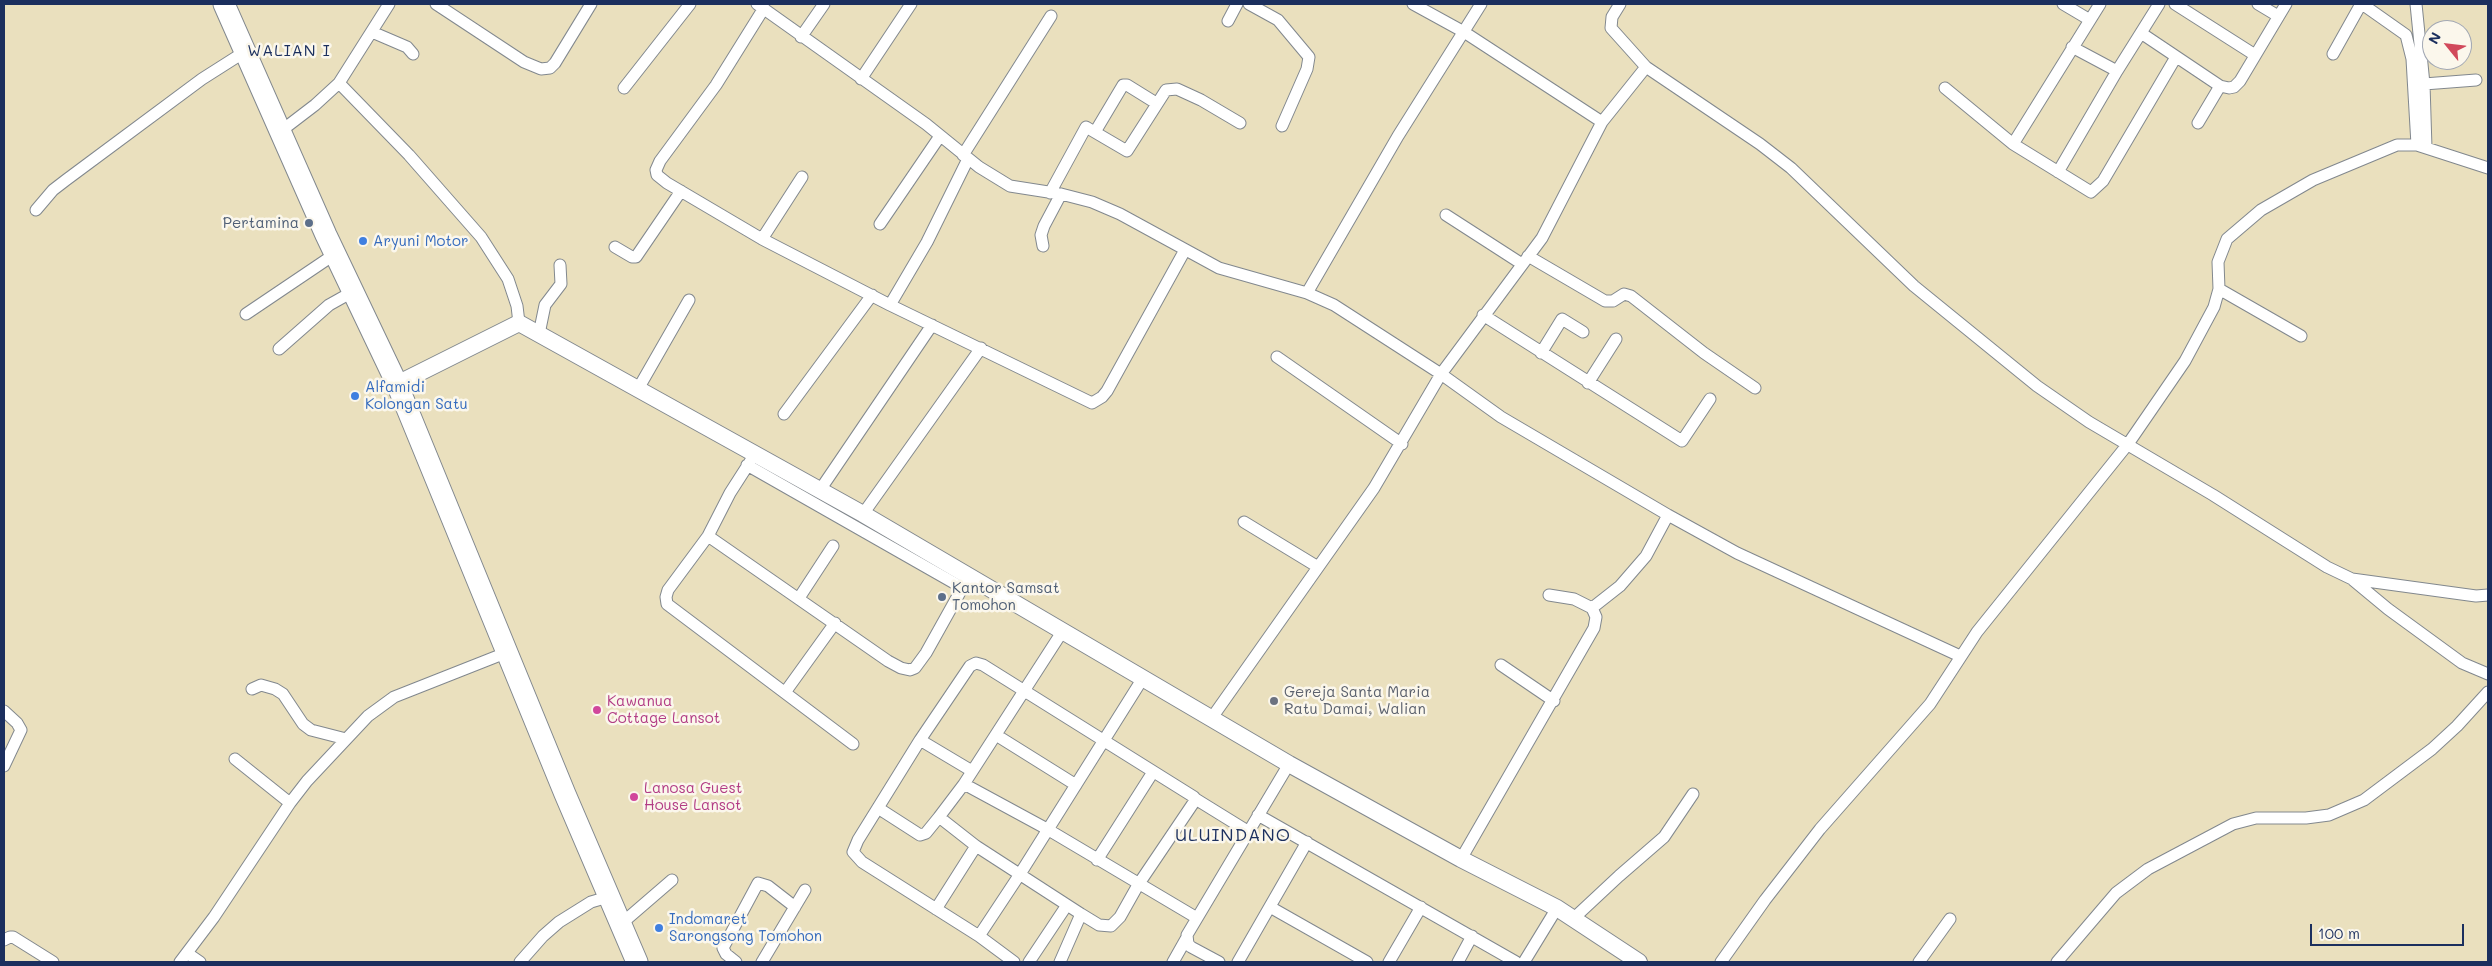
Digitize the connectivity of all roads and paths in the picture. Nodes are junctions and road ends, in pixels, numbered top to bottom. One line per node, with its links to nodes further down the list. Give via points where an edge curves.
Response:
1 (224, 4): 34 (highway)
2 (389, 4): 27 (street)
3 (436, 4): 4 (street, via 541,70 555,63)
4 (591, 4)
5 (690, 4): 46 (street)
6 (824, 4): 32 (street)
7 (911, 4): 41 (street)
8 (1237, 4): 26 (street)
9 (1249, 4): 52 (street, via 1278,20 1309,57 1307,69)
10 (1481, 4): 28 (street)
11 (1620, 4): 39 (street, via 1612,17 1611,28)
12 (2063, 4): 25 (street)
13 (2100, 4): 25 (street)
14 (2159, 4): 30 (street)
15 (2175, 4): 37 (street)
16 (2258, 4): 24 (street)
17 (2286, 4): 24 (street)
18 (2361, 4): 22 (street); 36 (street)
19 (2416, 4): 29 (street)
20 (1419, 5): 28 (street)
21 (761, 6): 32 (street); 62 (street, via 716,85 656,170 660,178)
22 (2380, 9): 31 (street)
23 (1051, 16): 58 (street)
24 (2278, 16): 37 (street)
25 (2090, 20): 33 (street)
26 (1228, 21)
27 (372, 32): 35 (street, via 407,47); 43 (street)
28 (1464, 32): 49 (street); 76 (street, via 1398,136)
29 (2418, 32): 31 (street); 44 (street)
30 (2141, 33): 38 (street); 40 (street)
31 (2406, 35): 57 (street, via 2412,59)
32 (801, 37): 41 (street)
33 (2072, 47): 40 (street); 56 (street)
34 (246, 51): 53 (highway); 64 (street, via 202,79 66,180)
35 (413, 54)
36 (2333, 54)
37 (2255, 55): 45 (street, via 2234,87)
38 (2176, 57): 45 (street); 60 (street, via 2096,190 2091,192)
39 (1646, 67): 49 (street); 100 (street, via 1791,168 1914,286 2037,386)
40 (2116, 71): 60 (street)
41 (861, 79): 55 (street)
42 (2476, 80): 44 (street)
43 (339, 83): 53 (street, via 315,106); 82 (street, via 409,155 481,237 508,279)
44 (2424, 84): 57 (street)
45 (2220, 86): 51 (street)
46 (624, 88)
47 (1946, 88): 56 (street)
48 (1156, 103): 50 (street, via 1166,90 1177,89); 54 (street, via 1123,85); 54 (street, via 1127,151)
49 (1602, 122): 72 (street, via 1562,202)
50 (1240, 123)
51 (2198, 123)
52 (1282, 126)
53 (280, 131): 71 (highway)
54 (1095, 132): 63 (street, via 1084,129)
55 (940, 136): 58 (street); 66 (street)
56 (2013, 144): 60 (street)
57 (2421, 147): 59 (street); 74 (street, via 2397,145 2313,180 2261,210 2227,239 2218,262)
58 (966, 157): 63 (street, via 1010,186); 79 (street, via 927,242)
59 (2488, 168)
60 (2058, 172)
61 (802, 176): 67 (street)
62 (681, 192): 67 (street); 69 (street, via 636,257)
63 (1056, 194): 68 (street, via 1041,234); 70 (street, via 1092,202 1120,214)
64 (36, 210)
65 (1446, 215): 72 (street)
66 (880, 224)
67 (762, 240): 77 (street)
68 (1043, 246)
69 (615, 247)
70 (1185, 250): 76 (street, via 1225,270); 88 (street, via 1107,390 1097,401 1083,400)
71 (335, 254): 75 (highway); 80 (street)
72 (1525, 260): 81 (street); 95 (street, via 1606,301 1624,294 1631,296)
73 (560, 265): 85 (street, via 561,284 545,305)
74 (2220, 289): 86 (street); 100 (street, via 2208,320 2185,360)
75 (354, 291): 89 (street, via 323,310); 94 (highway)
76 (1307, 293): 92 (street, via 1334,305)
77 (872, 295): 79 (street); 98 (street)
78 (689, 300): 96 (street)
79 (890, 305): 83 (street)
80 (246, 314)
81 (1484, 315): 90 (street); 92 (street)
82 (519, 323): 85 (street); 94 (street)
83 (932, 325): 88 (street); 102 (street)
84 (1583, 332): 90 (street, via 1562,320)
85 (539, 334): 96 (street)
86 (2301, 336)
87 (1616, 339): 93 (street)
88 (981, 348): 103 (street)
89 (279, 349)
90 (1541, 353): 93 (street)
91 (1277, 357): 99 (street)
92 (1441, 374): 99 (street); 104 (street, via 1501,417)
93 (1588, 383): 97 (street, via 1682,442)
94 (397, 384): 117 (highway)
95 (1755, 388)
96 (638, 389): 101 (street)
97 (1710, 399)
98 (784, 414)
99 (1402, 444): 108 (street)
100 (2128, 444): 109 (street, via 2327,567); 118 (street)
101 (751, 459): 102 (street); 106 (street); 110 (street)
102 (820, 490): 103 (street)
103 (864, 514): 110 (street)
104 (1668, 515): 114 (street, via 1646,556 1620,586); 118 (street, via 1737,553)
105 (1244, 522): 108 (street)
106 (708, 536): 113 (street); 123 (street, via 668,590 667,604)
107 (833, 546): 113 (street)
108 (1318, 567): 128 (street)
109 (2352, 579): 112 (street); 120 (street, via 2462,663)
110 (966, 582): 115 (street, via 923,657 910,670 888,661); 116 (street)
111 (1549, 595): 114 (street, via 1574,599)
112 (2488, 595)
113 (799, 598): 115 (street)
114 (1592, 608): 126 (street, via 1596,617 1594,628)
115 (835, 623): 123 (street)
116 (1062, 632): 121 (street); 124 (street)
117 (508, 652): 130 (street, via 394,698 368,716); 157 (highway)
118 (1960, 656): 193 (street, via 1930,704 1820,829)
119 (1501, 665): 126 (street)
120 (2488, 674)
121 (1143, 678): 128 (street); 132 (street)
122 (252, 689): 130 (street, via 260,685 275,689 283,694 303,724 311,730)
123 (786, 691): 133 (street)
124 (1024, 691): 129 (street); 131 (street, via 983,665 973,663); 132 (street)
125 (2488, 692): 195 (street, via 2432,749 2364,800 2329,815 2256,818 2233,824 2148,869 2116,893)
126 (1554, 701): 151 (street)
127 (4, 711): 136 (street, via 21,730)
128 (1211, 719): 135 (street)
129 (996, 735): 137 (street); 140 (street)
130 (346, 739): 143 (street)
131 (920, 740): 137 (street); 144 (street)
132 (1104, 740): 138 (street); 140 (street)
133 (853, 744)
134 (235, 758): 143 (street)
135 (1289, 764): 145 (street); 151 (street)
136 (4, 766)
137 (972, 772): 139 (street)
138 (1153, 772): 142 (street); 152 (street)
139 (964, 784): 146 (street); 147 (street)
140 (1076, 785): 147 (street)
141 (1693, 794): 166 (street, via 1664,838)
142 (1194, 798): 148 (street); 155 (street)
143 (290, 802): 173 (street)
144 (878, 808): 146 (street, via 920,835 926,833); 163 (street, via 854,848 855,857)
145 (1258, 815): 148 (street); 149 (street)
146 (939, 817): 150 (street)
147 (1048, 829): 152 (street); 153 (street)
148 (1249, 832): 165 (street)
149 (1307, 842): 160 (street); 161 (street)
150 (976, 846): 153 (street); 163 (street)
151 (1461, 859): 162 (street)
152 (1097, 860): 155 (street)
153 (1020, 874): 158 (street); 170 (street)
154 (672, 880): 168 (street)
155 (1138, 885): 164 (street, via 1120,917 1111,926 1099,924); 165 (street)
156 (805, 890): 159 (street)
157 (608, 897): 168 (highway); 177 (street, via 591,902 559,922)
158 (1067, 905): 164 (street); 182 (street)
159 (795, 907): 179 (street, via 768,886 758,883 723,948); 180 (street)
160 (1270, 907): 186 (street); 187 (street)
161 (1421, 908): 171 (street); 188 (street)
162 (1557, 908): 166 (street); 191 (street)
163 (936, 909): 170 (street)
164 (1081, 914): 183 (street)
165 (1197, 918): 172 (street)
166 (1574, 918): 192 (street)
167 (1950, 919): 194 (street)
168 (620, 924): 178 (highway)
169 (6, 935): 174 (street)
170 (979, 936): 181 (street)
171 (1472, 936): 189 (street); 190 (street)
172 (1186, 939): 184 (street); 185 (street, via 1191,947)
173 (187, 953): 175 (street); 176 (street)
174 (53, 962)
175 (180, 962)
176 (200, 962)
177 (520, 962)
178 (637, 962)
179 (736, 962)
180 (762, 962)
181 (1014, 962)
182 (1029, 962)
183 (1060, 962)
184 (1173, 962)
185 (1219, 962)
186 (1238, 962)
187 (1367, 962)
188 (1389, 962)
189 (1458, 962)
190 (1516, 962)
191 (1524, 962)
192 (1639, 962)
193 (1721, 962)
194 (1919, 962)
195 (2057, 962)

